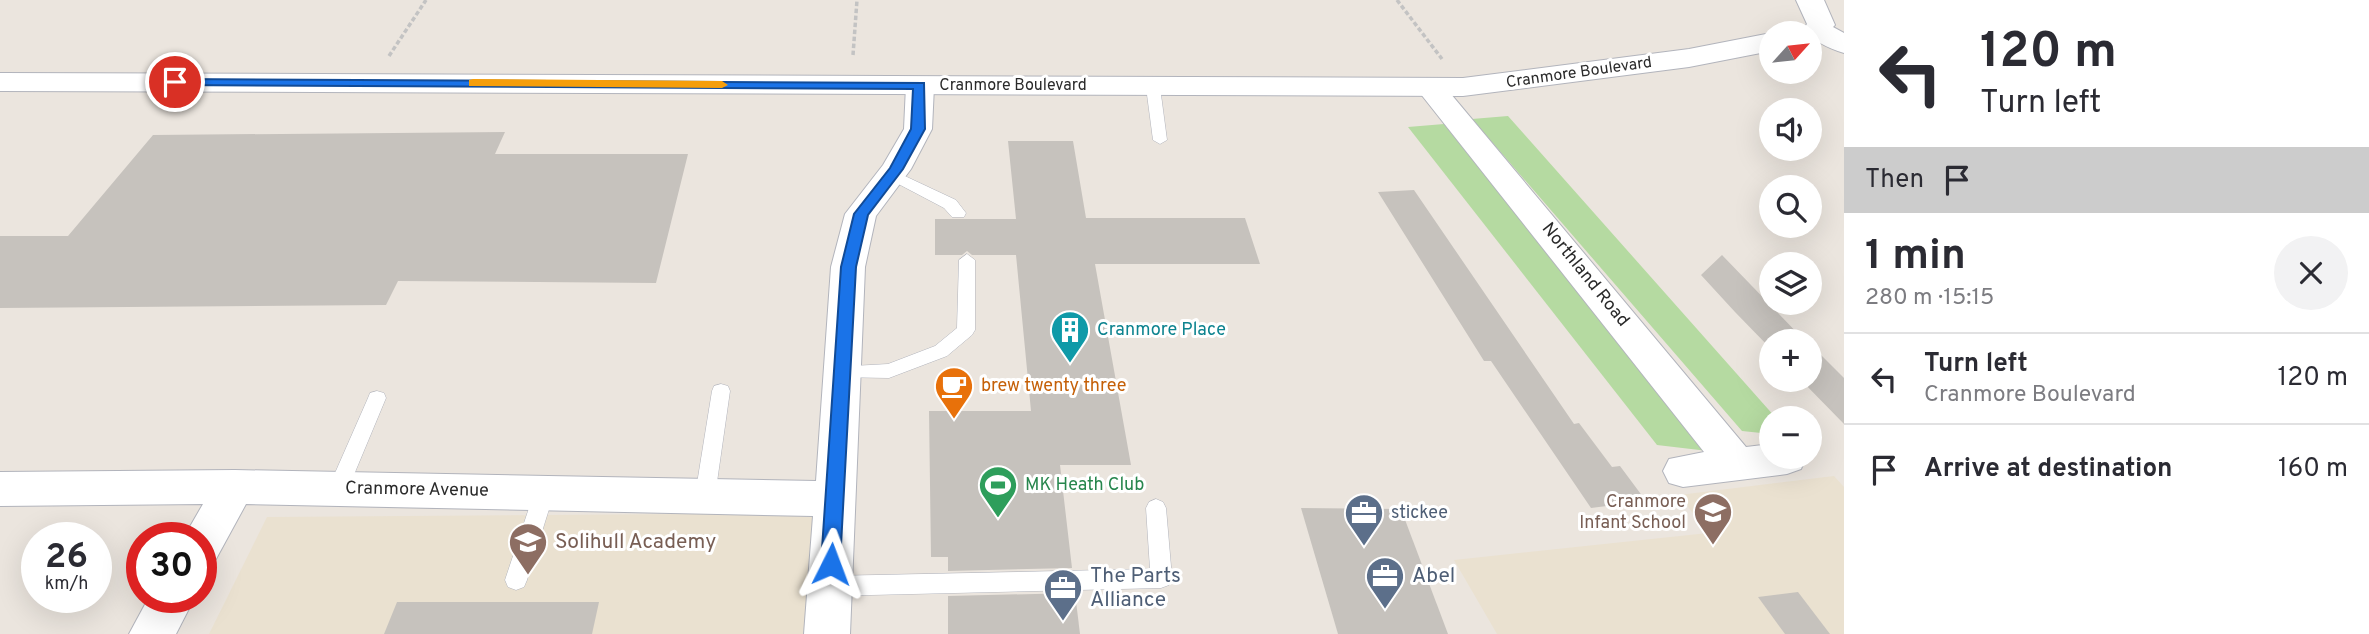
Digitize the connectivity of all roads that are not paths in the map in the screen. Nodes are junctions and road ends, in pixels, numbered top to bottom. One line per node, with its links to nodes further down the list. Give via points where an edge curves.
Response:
1 (1822, 22): 3 (street)
2 (1759, 44): 6 (street, Cranmore Boulevard, via 1689,58 1463,87)
3 (1844, 45)
4 (920, 86): 5 (street, Cranmore Boulevard); 7 (street, Cranmore Boulevard, via 370,82); 9 (street, via 918,129)
5 (1153, 87): 6 (street, Cranmore Boulevard); 8 (lane)
6 (1430, 87): 16 (street, Northland Road)
7 (7, 88)
8 (1160, 140)
9 (892, 175): 10 (lane, via 950,204); 12 (street, via 861,214 848,267)
10 (958, 213)
11 (967, 260): 12 (lane, via 966,330 941,351 889,371)
12 (842, 372): 23 (street)
13 (721, 391): 22 (lane)
14 (377, 398): 20 (lane)
15 (1759, 461): 16 (street)
16 (1737, 464): 17 (street)
17 (1683, 471)
18 (235, 486): 19 (street, Cranmore Avenue); 20 (street, Cranmore Avenue); 25 (street)
19 (0, 489)
20 (338, 489): 21 (street, Cranmore Avenue)
21 (544, 493): 22 (street, Cranmore Avenue); 26 (lane)
22 (705, 496): 23 (street, Cranmore Avenue)
23 (834, 499): 27 (street)
24 (1156, 508): 27 (lane, via 1161,578)
25 (215, 522)
26 (516, 580)
27 (829, 586): 30 (street)
28 (164, 613): 29 (street)
29 (152, 634)
30 (827, 634)

